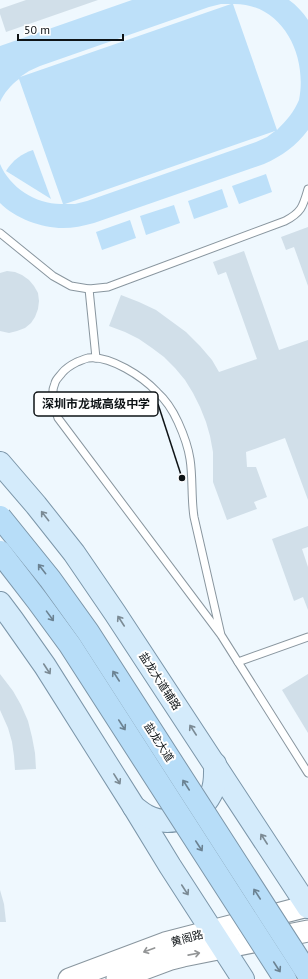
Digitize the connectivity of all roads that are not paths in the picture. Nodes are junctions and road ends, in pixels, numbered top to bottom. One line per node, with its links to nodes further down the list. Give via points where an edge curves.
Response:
1 (308, 189): 3 (lane, via 300,210 285,221 108,287)
2 (0, 233): 3 (lane, via 53,276 71,286)
3 (89, 289): 4 (lane)
4 (96, 358): 9 (lane, via 130,370 145,380 158,392 178,421 190,458 194,517); 9 (lane, via 88,358 71,365 55,382 52,396 58,418)
5 (0, 464): 12 (main road, 盐龙大道辅路, one-way to 5, via 74,553)
6 (0, 517): 20 (highway, 盐龙大道, one-way to 6, bridge, via 88,632 50,579)
7 (0, 552): 24 (highway, 盐龙大道, one-way to 24, bridge, via 70,644)
8 (0, 604): 14 (main road, one-way to 14, via 45,666)
9 (221, 635): 11 (lane)
10 (308, 637): 11 (lane)
11 (238, 662): 13 (lane)
12 (215, 764): 14 (main road, via 216,779 212,794 191,816 176,821 161,821 147,816); 15 (main road, 盐龙大道辅路, one-way to 12)
13 (308, 773)
14 (134, 807): 19 (main road, one-way to 19)
15 (277, 860): 16 (main road); 17 (main road, 盐龙大道辅路)
16 (308, 880)
17 (308, 906): 19 (main road, 黄阁路)
18 (308, 931): 19 (main road, 黄阁路)
19 (217, 940): 21 (main road, 黄阁路, one-way to 21, via 165,944); 22 (main road, 黄阁路, one-way to 19); 23 (main road)
20 (308, 974)
21 (69, 979)
22 (117, 979)
23 (243, 979)
24 (285, 979)

